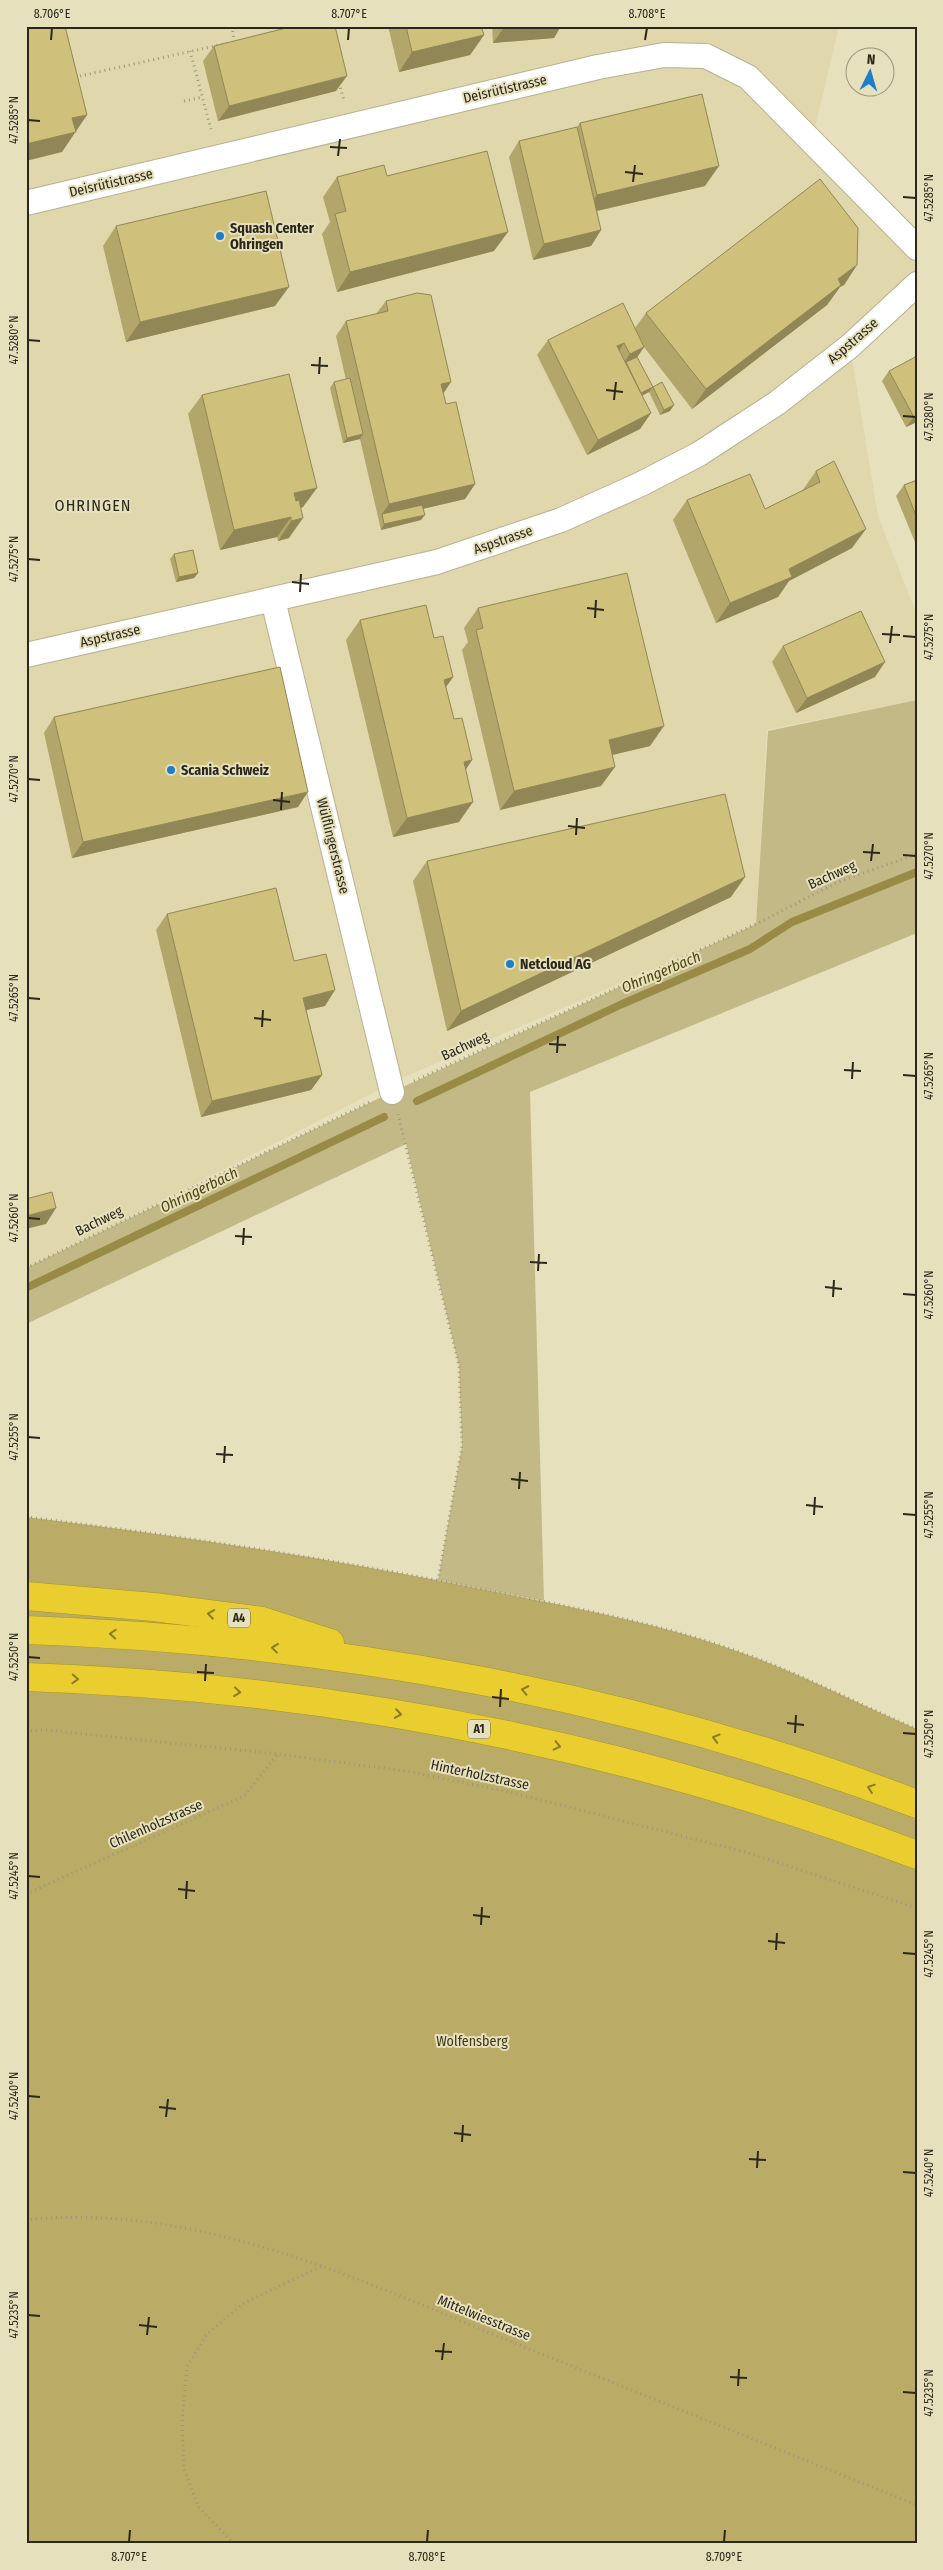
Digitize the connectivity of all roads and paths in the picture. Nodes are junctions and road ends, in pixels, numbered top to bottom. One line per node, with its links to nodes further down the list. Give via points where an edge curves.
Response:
1 (232, 26): 2 (path, via 235,41)
2 (190, 51): 3 (path); 5 (path)
3 (80, 76)
4 (339, 81): 7 (path)
5 (202, 97): 6 (path); 8 (path)
6 (184, 101)
7 (350, 126): 8 (street, Deisrütistrasse); 10 (street, Deisrütistrasse, via 598,67 664,55 706,56 748,78)
8 (218, 157): 9 (street, Deisrütistrasse)
9 (26, 203)
10 (917, 248)
11 (917, 284): 12 (street, Aspstrasse, via 850,346 777,403 698,454 642,484 561,520 438,562)
12 (273, 600): 13 (street, Aspstrasse); 15 (street, Wülflingerstrasse)
13 (26, 655)
14 (917, 854): 15 (path, Bachweg, via 838,882 756,924)
15 (392, 1092): 16 (path, Bachweg); 18 (path, via 459,1366 462,1446)
16 (26, 1268)
17 (26, 1518): 18 (path, via 193,1539)
18 (438, 1580): 23 (path, via 664,1629 756,1658)
19 (26, 1596): 21 (highway, A4, one-way to 19, via 262,1622 154,1607)
20 (26, 1630): 21 (highway, one-way to 20, via 198,1640)
21 (410, 1668): 26 (highway, one-way to 21, via 688,1730 550,1695)
22 (26, 1678): 27 (highway, A1, one-way to 27, via 124,1682 264,1694 471,1727 676,1776 809,1816)
23 (917, 1729)
24 (26, 1731): 25 (path, Hinterholzstrasse, via 45,1730)
25 (278, 1754): 28 (path, Chilenholzstrasse, via 244,1796); 29 (path, Hinterholzstrasse, via 412,1772 513,1793 745,1852)
26 (917, 1804)
27 (917, 1855)
28 (26, 1894)
29 (917, 1908)
30 (26, 2220): 31 (path, Mittelwiesstrasse, via 67,2216 181,2226)
31 (323, 2266): 32 (path, Mittelwiesstrasse); 33 (path, via 244,2303 207,2334 187,2367 182,2421 184,2469 198,2506)
32 (917, 2505)
33 (234, 2544)

